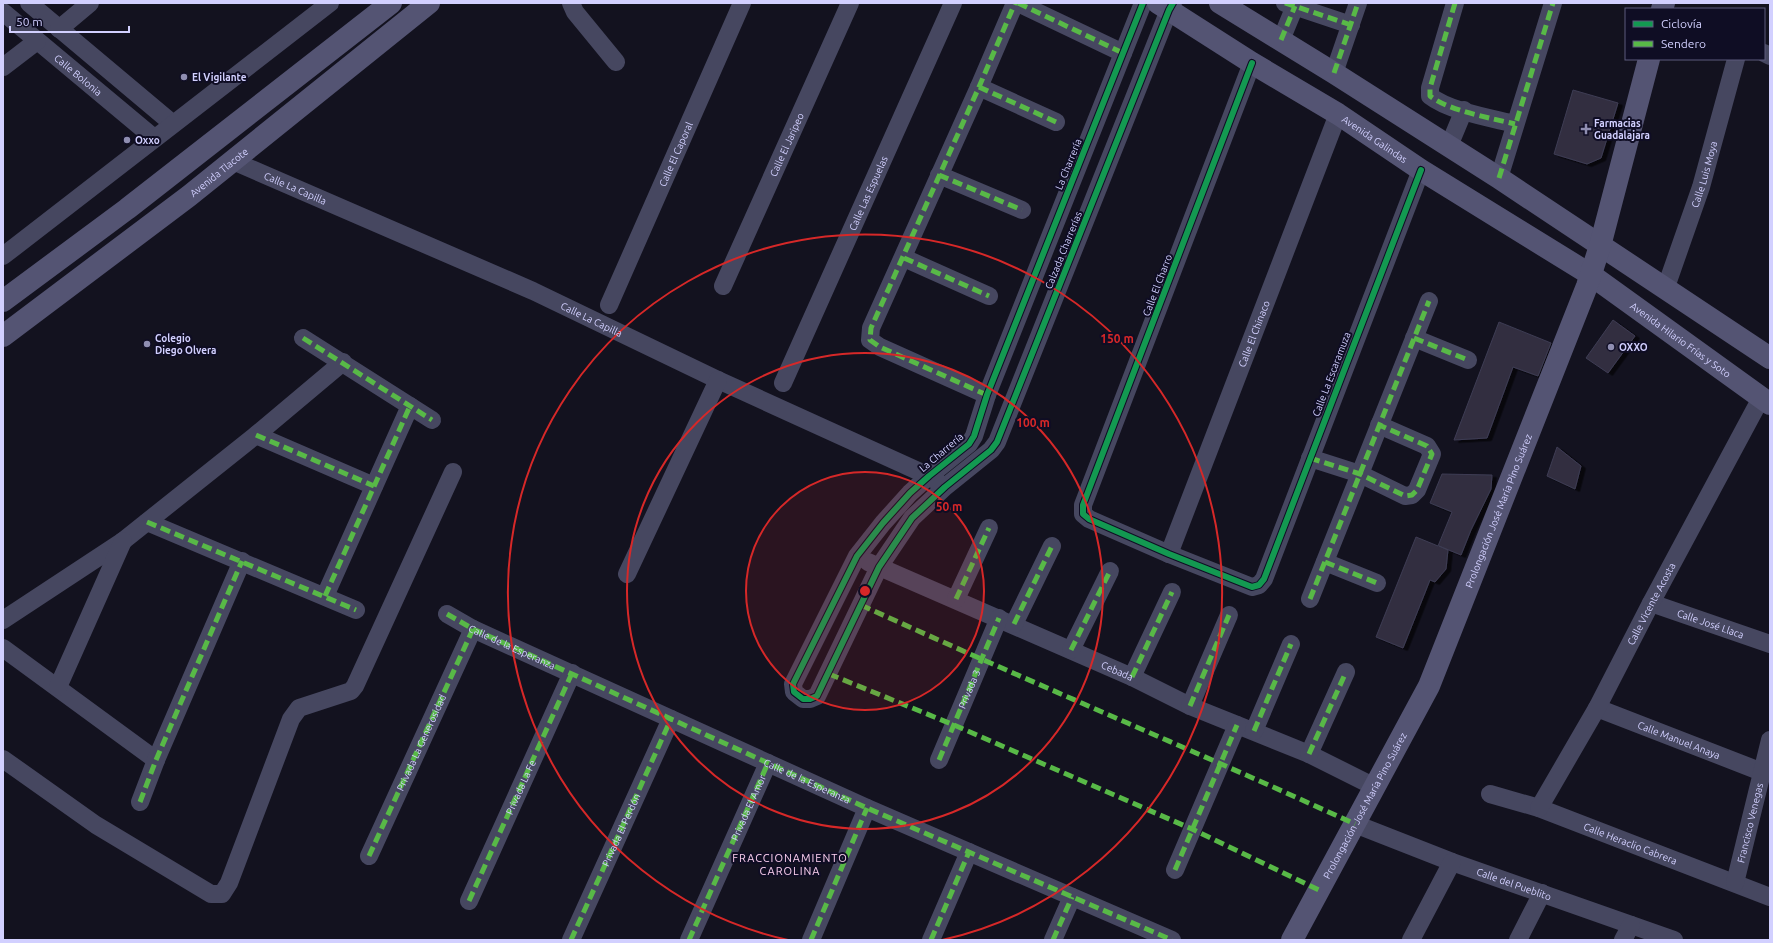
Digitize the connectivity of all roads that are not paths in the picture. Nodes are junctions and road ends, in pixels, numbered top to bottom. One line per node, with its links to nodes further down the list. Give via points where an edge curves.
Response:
1 (29, 3): 23 (street)
2 (90, 3): 23 (street)
3 (330, 3): 37 (street)
4 (391, 3): 53 (main road)
5 (430, 3): 41 (main road, Avenida Tlacote)
6 (571, 3): 29 (street, via 575,12)
7 (742, 3): 55 (street, Calle El Caporal)
8 (850, 3): 50 (street, Calle El Jaripeo)
9 (953, 3): 63 (street, Calle Las Espuelas)
10 (1015, 3): 33 (street)
11 (1018, 3): 26 (street)
12 (1143, 3): 26 (street, La Charrería)
13 (1220, 3): 24 (main road)
14 (1358, 3): 22 (street)
15 (1455, 3): 34 (street, via 1430,88 1430,96 1437,102)
16 (1553, 3): 38 (street)
17 (1664, 3): 20 (street)
18 (1167, 5): 30 (main road, Avenida Galindas); 75 (street, Calzada Charrerías, via 997,442 991,450)
19 (1290, 5): 22 (street); 24 (street)
20 (1674, 8)
21 (3, 12): 25 (street, Calle Bolonia)
22 (1352, 25): 32 (street)
23 (58, 29): 37 (street)
24 (1281, 40): 32 (main road)
25 (37, 41): 31 (street); 39 (street, Calle Bolonia)
26 (1123, 53): 64 (street, La Charrería)
27 (1649, 60): 46 (main road, Prolongación José María Pino Suárez)
28 (1736, 60): 51 (street, Calle Luis Moya, via 1701,187)
29 (616, 62)
30 (1252, 63): 35 (main road, Avenida Galindas); 80 (street, Calle El Charro, via 1083,505 1083,514 1089,519)
31 (3, 68)
32 (1334, 73): 40 (main road)
33 (980, 87): 36 (street); 43 (street)
34 (1464, 110): 38 (street); 40 (street)
35 (1338, 114): 42 (main road, Avenida Galindas); 80 (street, Calle El Chinaco)
36 (1056, 122)
37 (173, 124): 39 (street)
38 (1515, 124): 44 (street)
39 (154, 138): 47 (street)
40 (1449, 146): 44 (main road)
41 (233, 161): 56 (main road, Avenida Tlacote); 62 (street, Calle La Capilla, via 532,291)
42 (1421, 170): 49 (main road, Avenida Galindas); 70 (street, Calle La Escaramuza)
43 (939, 175): 45 (street); 48 (street)
44 (1499, 178): 46 (main road)
45 (1022, 210)
46 (1600, 246): 49 (main road, Prolongación José María Pino Suárez); 51 (main road)
47 (3, 256)
48 (904, 258): 52 (street); 64 (street, via 871,328 870,340 880,347)
49 (1591, 275): 65 (main road, Avenida Hilario Frías y Soto); 119 (main road, Prolongación José María Pino Suárez, via 1429,686)
50 (723, 286)
51 (1666, 288): 59 (main road)
52 (989, 296)
53 (3, 301)
54 (1428, 301): 58 (street)
55 (609, 305)
56 (3, 336)
57 (302, 338): 61 (street)
58 (1414, 338): 60 (street); 68 (street)
59 (1770, 358)
60 (1468, 360)
61 (343, 362): 66 (street); 69 (street)
62 (718, 380): 73 (street, Calle La Capilla); 86 (street)
63 (783, 383)
64 (987, 395): 73 (street, La Charrería, via 969,444)
65 (1766, 401): 92 (street, Calle Vicente Acosta)
66 (410, 406): 67 (street); 74 (street)
67 (432, 420)
68 (1379, 425): 72 (street); 72 (street, via 1427,446 1432,454 1417,490 1412,495 1405,496)
69 (256, 435): 74 (street); 76 (street)
70 (1310, 458): 72 (street); 80 (street, Calle La Escaramuza, via 1264,579 1259,585 1252,587)
71 (453, 472): 114 (street, via 355,686 351,691 299,708 291,719 229,883 222,894 211,894 96,825)
72 (1360, 474): 83 (street)
73 (929, 476): 75 (street, Calle La Capilla); 81 (street, La Charrería, via 910,493)
74 (374, 486): 89 (street)
75 (945, 487): 84 (street, Calzada Charrerías, via 912,518)
76 (147, 522): 78 (street); 82 (street)
77 (989, 528): 90 (street)
78 (122, 541): 96 (street); 106 (street)
79 (1052, 546): 97 (street, Privada 3)
80 (1169, 554)
81 (857, 556): 84 (street, Cebada); 84 (street, La Charrería, via 793,684 794,692 803,699 817,696)
82 (242, 561): 89 (street); 115 (street)
83 (1324, 562): 87 (street); 91 (street)
84 (879, 567): 90 (street, Cebada)
85 (1110, 571): 102 (street)
86 (627, 574)
87 (1377, 583)
88 (1172, 592): 105 (street)
89 (325, 596): 93 (street)
90 (956, 599): 97 (street, Cebada)
91 (1310, 599)
92 (1651, 603): 100 (street, Calle José Llaca); 108 (street, Calle Vicente Acosta)
93 (356, 610)
94 (447, 614): 98 (street, Calle de la Esperanza)
95 (1229, 615): 107 (street)
96 (4, 619)
97 (1006, 621): 102 (street, Cebada); 116 (street, Privada 3)
98 (473, 629): 104 (street, Calle de la Esperanza); 126 (street, Privada La Generosidad)
99 (1291, 644): 111 (street)
100 (1770, 644)
101 (3, 648): 106 (street)
102 (1071, 650): 105 (street, Cebada)
103 (1346, 672): 113 (street)
104 (572, 673): 109 (street, Calle de la Esperanza); 133 (street, Privada La Fe)
105 (1132, 677): 107 (street, Cebada)
106 (58, 687): 115 (street)
107 (1190, 706): 110 (street, Cebada)
108 (1597, 708): 118 (street, Calle Manuel Anaya); 123 (street, Calle Vicente Acosta)
109 (671, 719): 117 (street, Calle de la Esperanza); 135 (street, Privada El Perdón)
110 (1237, 725): 111 (street, Cebada); 128 (street)
111 (1254, 731): 113 (street, Cebada)
112 (1770, 740): 118 (street, Francisco Venegas)
113 (1309, 754): 119 (street, Cebada)
114 (3, 759)
115 (156, 760): 121 (street)
116 (939, 760)
117 (768, 763): 122 (street, Calle de la Esperanza); 136 (street, Privada El Amor)
118 (1762, 772): 129 (street, Francisco Venegas)
119 (1375, 787): 124 (main road, Prolongación José María Pino Suárez)
120 (1490, 794): 123 (street, Calle Heraclio Cabrera)
121 (140, 802)
122 (866, 808): 125 (street, Calle de la Esperanza); 137 (street)
123 (1539, 808): 129 (street, Calle Heraclio Cabrera)
124 (1355, 824): 127 (street, Calle del Pueblito); 141 (main road, Prolongación José María Pino Suárez)
125 (969, 852): 131 (street, Calle de la Esperanza); 138 (street)
126 (369, 856)
127 (1452, 862): 130 (street, Calle del Pueblito); 142 (street)
128 (1175, 870)
129 (1735, 883): 132 (street, Calle Heraclio Cabrera)
130 (1542, 893): 134 (street, Calle del Pueblito); 143 (street)
131 (1072, 897): 139 (street); 140 (street, Calle de la Esperanza)
132 (1770, 897)
133 (469, 901)
134 (1627, 932): 144 (street, Calle del Pueblito)
135 (571, 940)
136 (689, 940)
137 (811, 940)
138 (931, 940)
139 (1053, 940)
140 (1172, 940)
141 (1292, 940)
142 (1411, 940)
143 (1518, 940)
144 (1674, 940)

